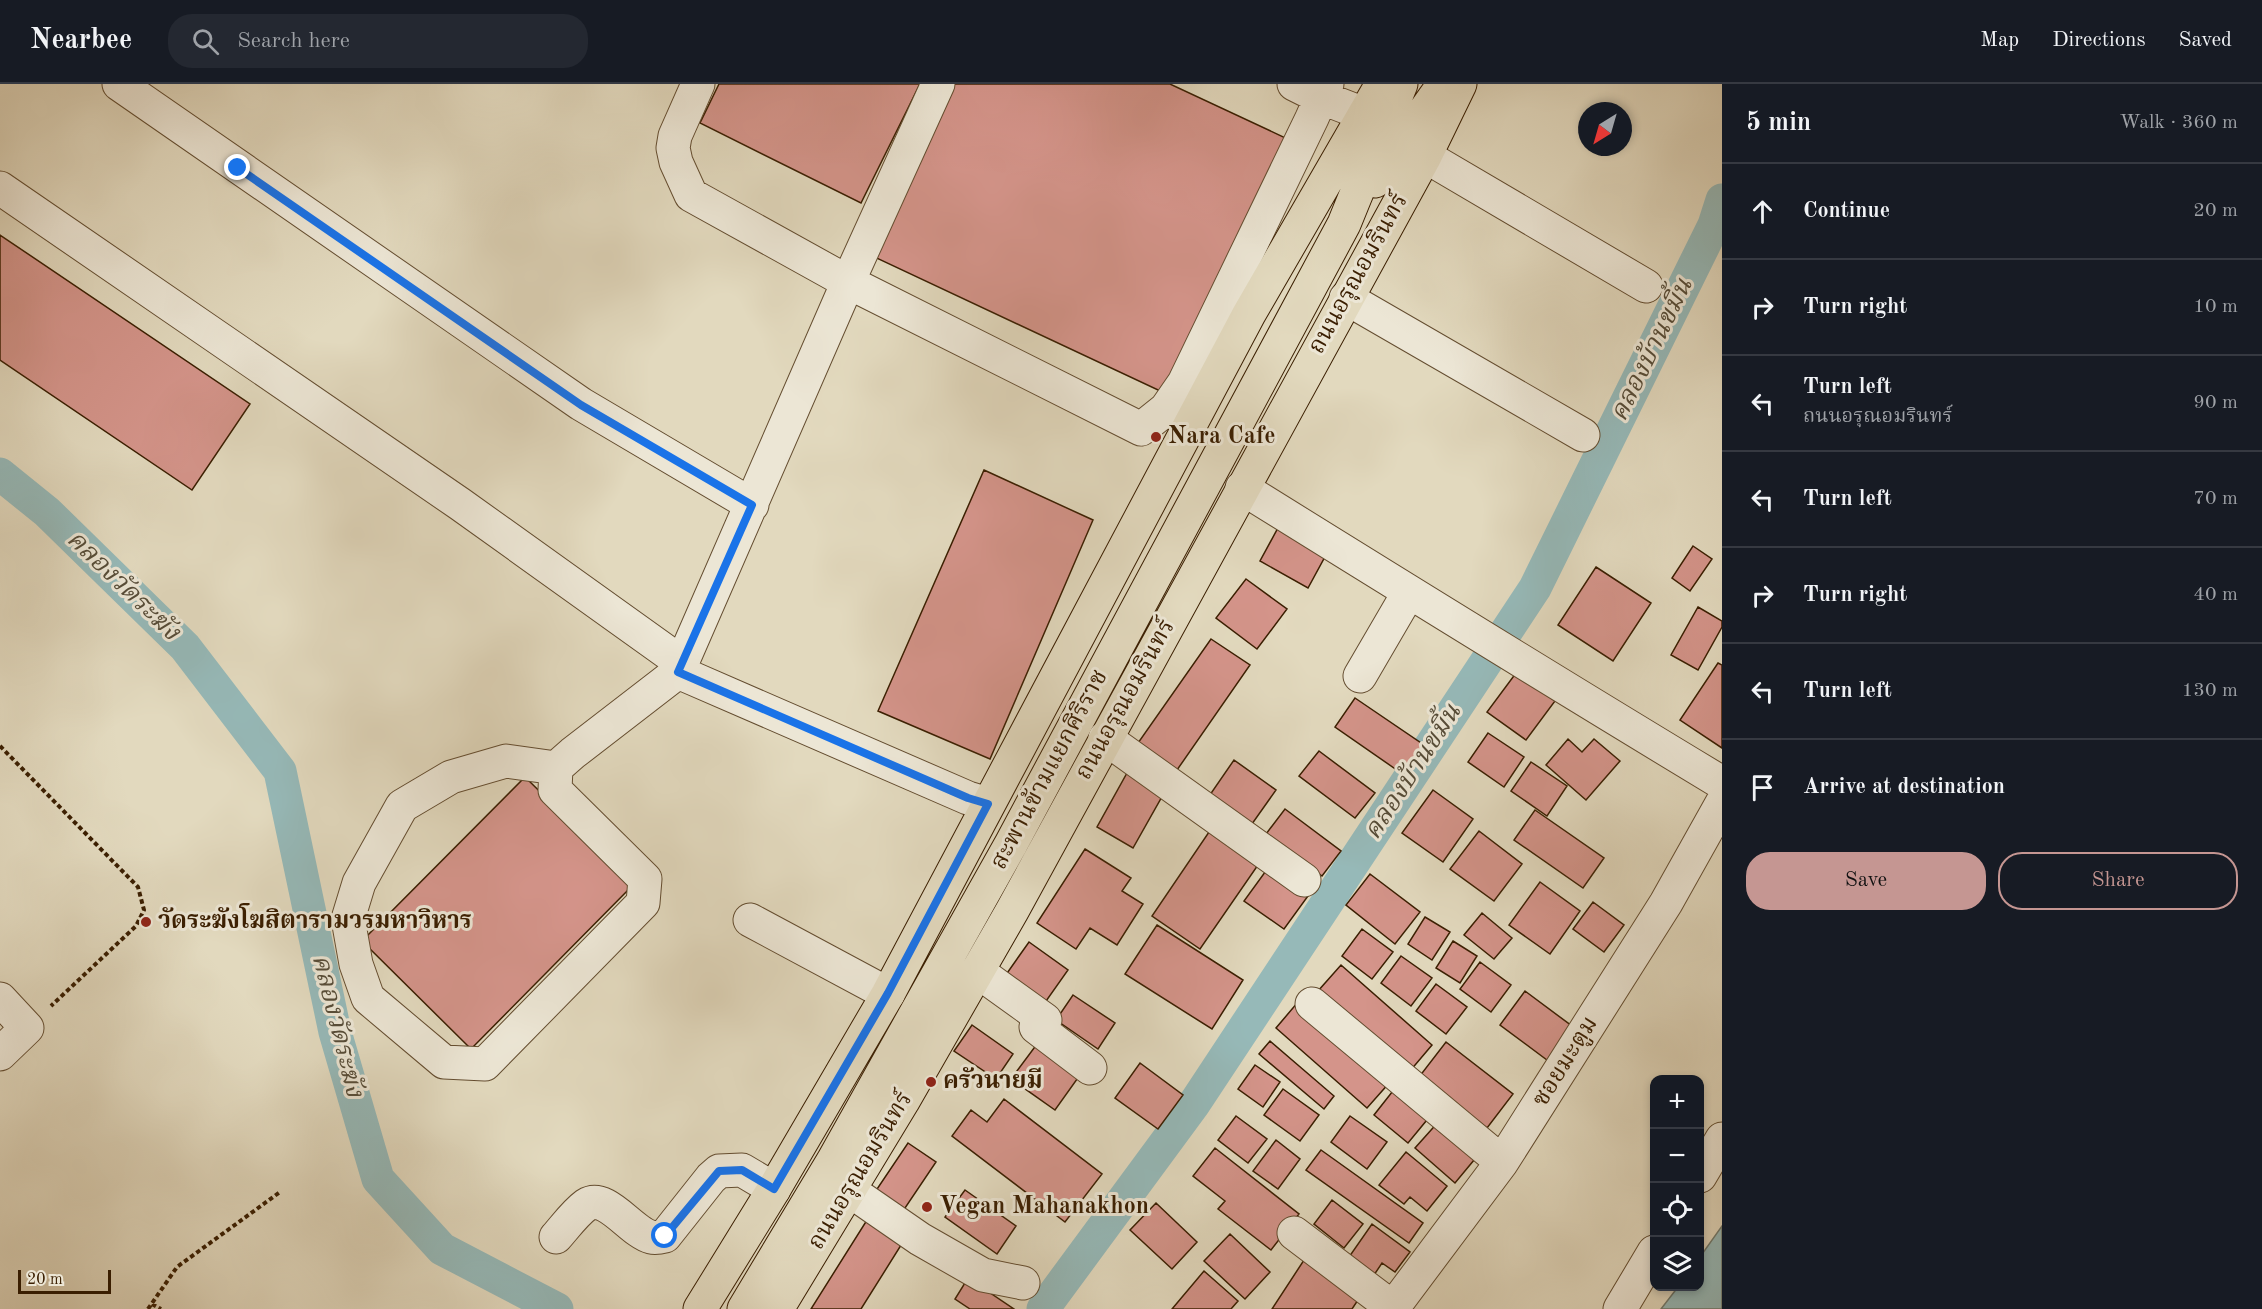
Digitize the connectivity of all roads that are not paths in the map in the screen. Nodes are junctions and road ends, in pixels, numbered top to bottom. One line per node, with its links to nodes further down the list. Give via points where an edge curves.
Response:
1 (119, 84): 18 (street, via 581,405)
2 (698, 84): 13 (street, via 673,148 691,195)
3 (938, 84): 13 (street)
4 (1382, 84): 9 (main road)
5 (1401, 84): 12 (main road, สะพานข้ามแยกศิริราช)
6 (1444, 84): 12 (main road, สะพานข้ามแยกศิริราช)
7 (1460, 84): 10 (main road, ถนนอรุณอมรินทร์)
8 (1314, 88): 9 (street); 13 (street, via 1312,118 1184,383 1166,409 1141,429)
9 (1364, 114): 26 (main road, via 1249,314)
10 (1425, 156): 14 (street); 15 (main road, ถนนอรุณอมรินทร์)
11 (0, 188): 20 (street, via 460,504)
12 (1344, 224): 46 (main road, สะพานข้ามแยกศิริราช, via 1011,844)
13 (848, 282): 18 (street)
14 (1646, 286)
15 (1346, 298): 16 (street); 17 (main road, ถนนอรุณอมรินทร์)
16 (1583, 435)
17 (1242, 488): 19 (street); 22 (main road, ถนนอรุณอมรินทร์)
18 (752, 505): 20 (street)
19 (1409, 592): 21 (street); 24 (street)
20 (680, 668): 23 (street); 26 (street)
21 (1360, 676)
22 (1105, 738): 27 (street); 29 (main road, ถนนอรุณอมรินทร์)
23 (556, 768): 23 (street, via 506,761 451,777 402,806 359,883 348,919 356,964 368,998 444,1062 485,1064 643,903 645,879 555,790)
24 (1722, 783)
25 (1722, 803): 36 (street, ซอยมะตูม, via 1666,903)
26 (988, 804): 30 (main road)
27 (1304, 880)
28 (750, 920): 30 (street)
29 (977, 971): 34 (street, via 1044,1020 1036,1028); 39 (main road, ถนนอรุณอมรินทร์)
30 (888, 993): 38 (main road)
31 (0, 999): 33 (street, via 27,1028)
32 (1312, 1004): 36 (street)
33 (0, 1054)
34 (1090, 1068)
35 (1722, 1138): 37 (street)
36 (1502, 1162): 44 (street, ซอยมะตูม)
37 (1704, 1169)
38 (774, 1189): 41 (street, via 742,1170 719,1171 665,1236 652,1238 607,1205 596,1202 586,1205); 45 (main road)
39 (849, 1190): 43 (street, via 920,1239 983,1275); 47 (main road, ถนนอรุณอมรินทร์)
40 (1294, 1233): 44 (street)
41 (556, 1237)
42 (1650, 1259): 48 (street)
43 (1023, 1283)
44 (1393, 1308)
45 (700, 1309)
46 (744, 1309)
47 (777, 1309)
48 (1620, 1309)

